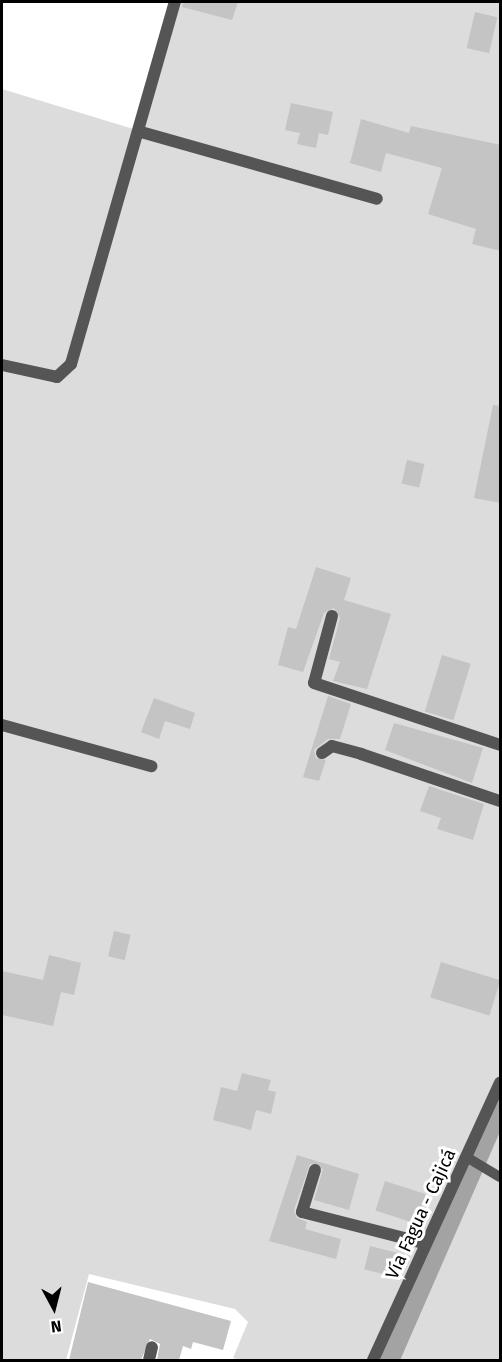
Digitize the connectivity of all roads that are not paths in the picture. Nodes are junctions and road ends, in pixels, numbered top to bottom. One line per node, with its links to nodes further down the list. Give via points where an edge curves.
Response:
1 (175, 2): 2 (street)
2 (141, 132): 3 (street); 4 (street, via 71,364 57,377)
3 (377, 199)
4 (2, 365)
5 (332, 616): 7 (street, via 314,683)
6 (2, 725): 9 (street)
7 (501, 745)
8 (322, 753): 10 (street, via 332,746)
9 (151, 766)
10 (501, 801)
11 (501, 1083): 12 (street, Vía Fagua - Cajicá)
12 (468, 1158): 14 (lane); 15 (street, Vía Fagua - Cajicá)
13 (315, 1170): 15 (street, via 302,1212)
14 (501, 1177)
15 (424, 1243): 18 (street, Vía Fagua - Cajicá)
16 (152, 1347): 17 (street)
17 (149, 1360)
18 (373, 1360)

